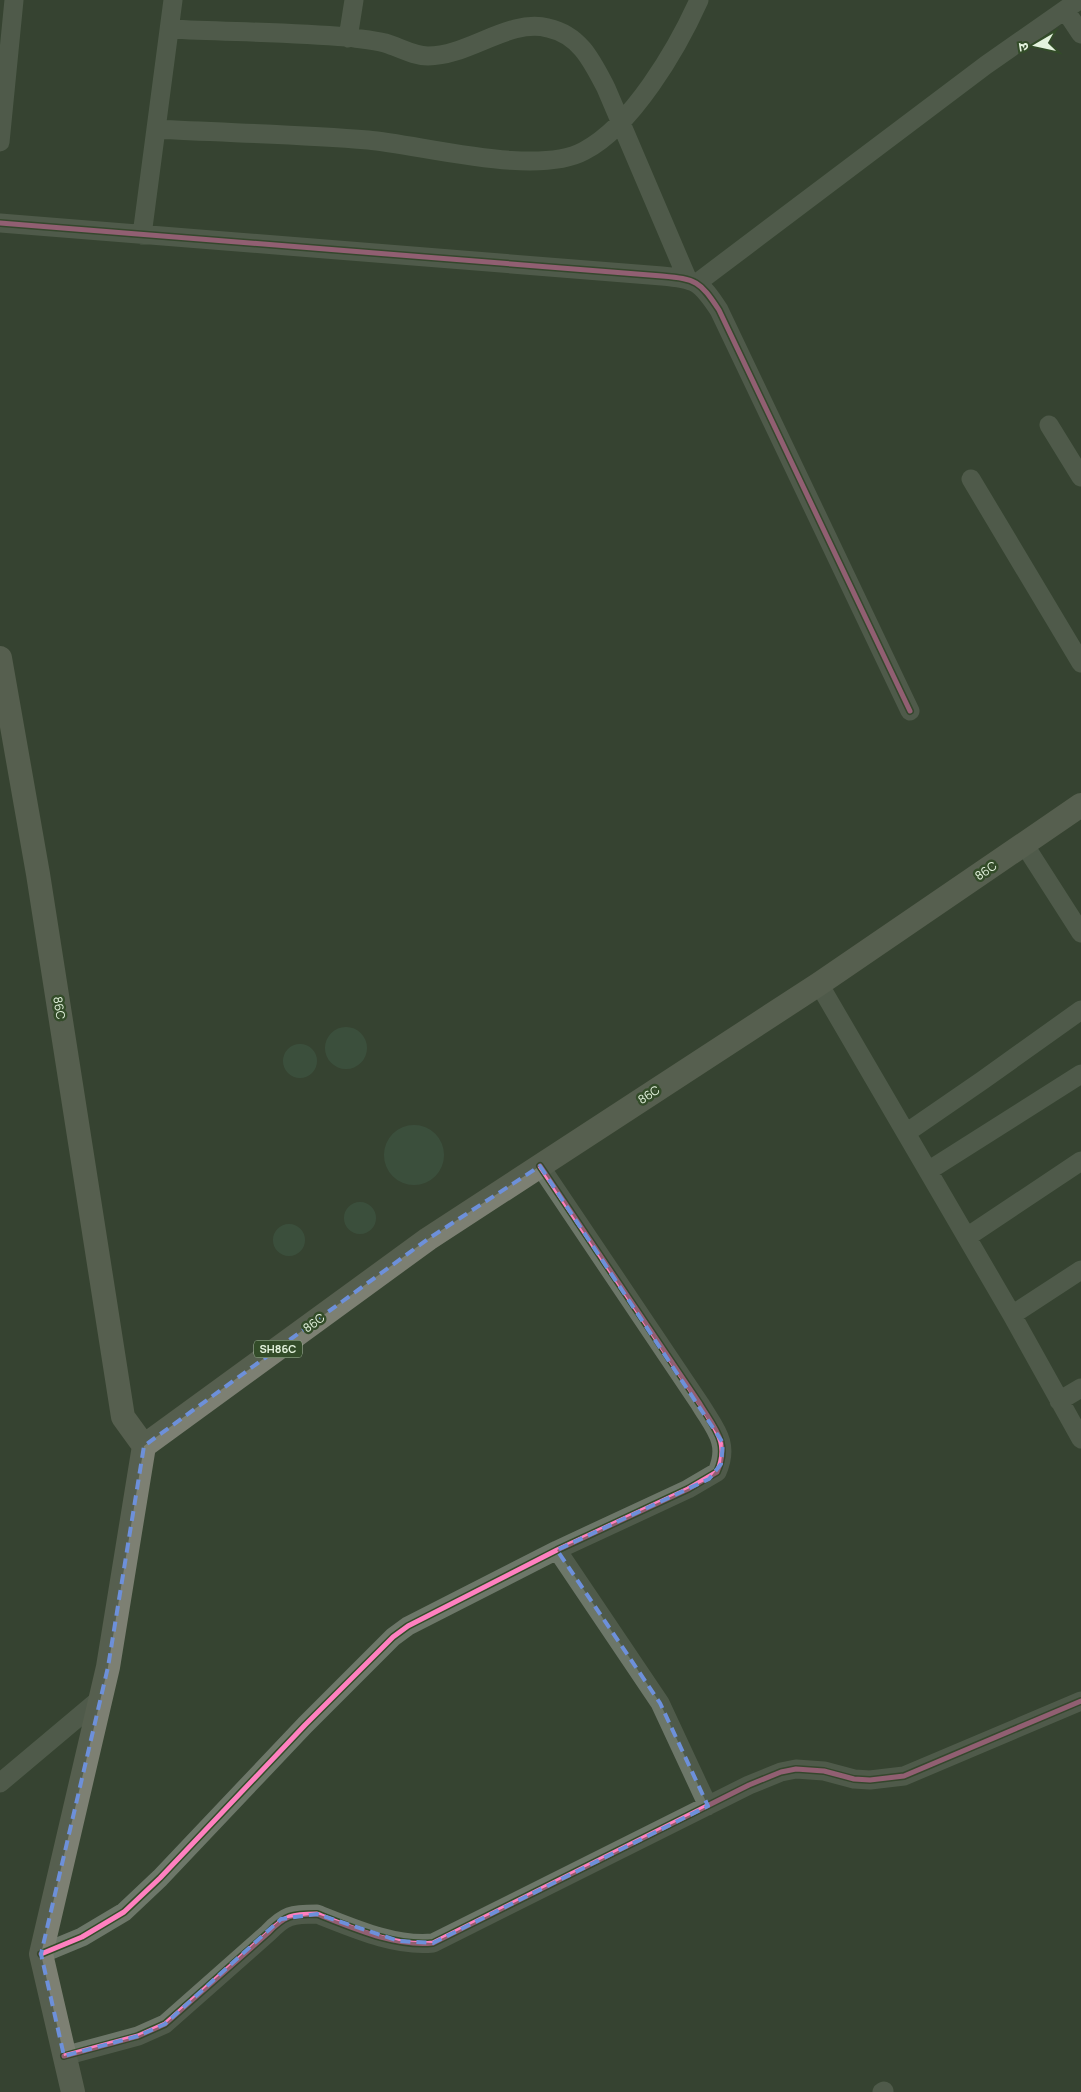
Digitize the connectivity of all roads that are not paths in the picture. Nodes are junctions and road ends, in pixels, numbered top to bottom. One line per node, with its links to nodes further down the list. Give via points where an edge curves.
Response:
1 (14, 0): 11 (street)
2 (174, 0): 6 (street)
3 (354, 0): 8 (street)
4 (699, 0): 9 (street, via 644,94)
5 (1072, 5): 7 (street); 14 (street)
6 (170, 29): 8 (street); 10 (street)
7 (1081, 34)
8 (348, 38): 9 (street, via 384,43 428,56 459,50 527,26 548,28 570,36 581,48 598,73)
9 (621, 122): 10 (street, via 603,140 582,152 558,159 533,161 474,156 369,140); 14 (street)
10 (156, 129): 13 (street)
11 (0, 142)
12 (0, 223): 13 (street)
13 (142, 235): 14 (street)
14 (692, 280): 20 (street, via 706,290 719,310)
15 (1049, 424): 16 (street)
16 (1081, 477)
17 (971, 479): 19 (street)
18 (0, 658): 37 (main road, 86C, via 38,874 123,1417)
19 (1081, 663)
20 (910, 711)
21 (1081, 805): 22 (main road, 86C / SH86C)
22 (1024, 844): 23 (street); 24 (main road, 86C / SH86C)
23 (1081, 933)
24 (819, 984): 27 (street); 29 (main road, 86C / SH86C)
25 (1081, 1010): 27 (street)
26 (1081, 1074): 30 (street)
27 (906, 1133): 30 (street)
28 (1081, 1161): 31 (street)
29 (540, 1166): 37 (main road, 86C / SH86C, via 428,1239); 38 (street, via 700,1404 723,1449 717,1472 709,1479)
30 (928, 1170): 31 (street)
31 (967, 1237): 33 (street)
32 (1081, 1270): 33 (street)
33 (1012, 1315): 35 (street)
34 (1081, 1388): 35 (street)
35 (1059, 1401): 36 (street)
36 (1081, 1439)
37 (144, 1446): 39 (main road)
38 (557, 1550): 42 (street, via 660,1703); 43 (street, via 408,1626 305,1725 124,1912 82,1937)
39 (101, 1698): 41 (street); 43 (main road)
40 (1081, 1701): 42 (street, via 904,1776 870,1780 824,1771 789,1770)
41 (0, 1782)
42 (708, 1806): 44 (street, via 434,1943 419,1945 400,1941 317,1914 281,1919 165,2024 123,2041)
43 (41, 1954): 44 (main road)
44 (64, 2056): 45 (main road)
45 (73, 2092)

